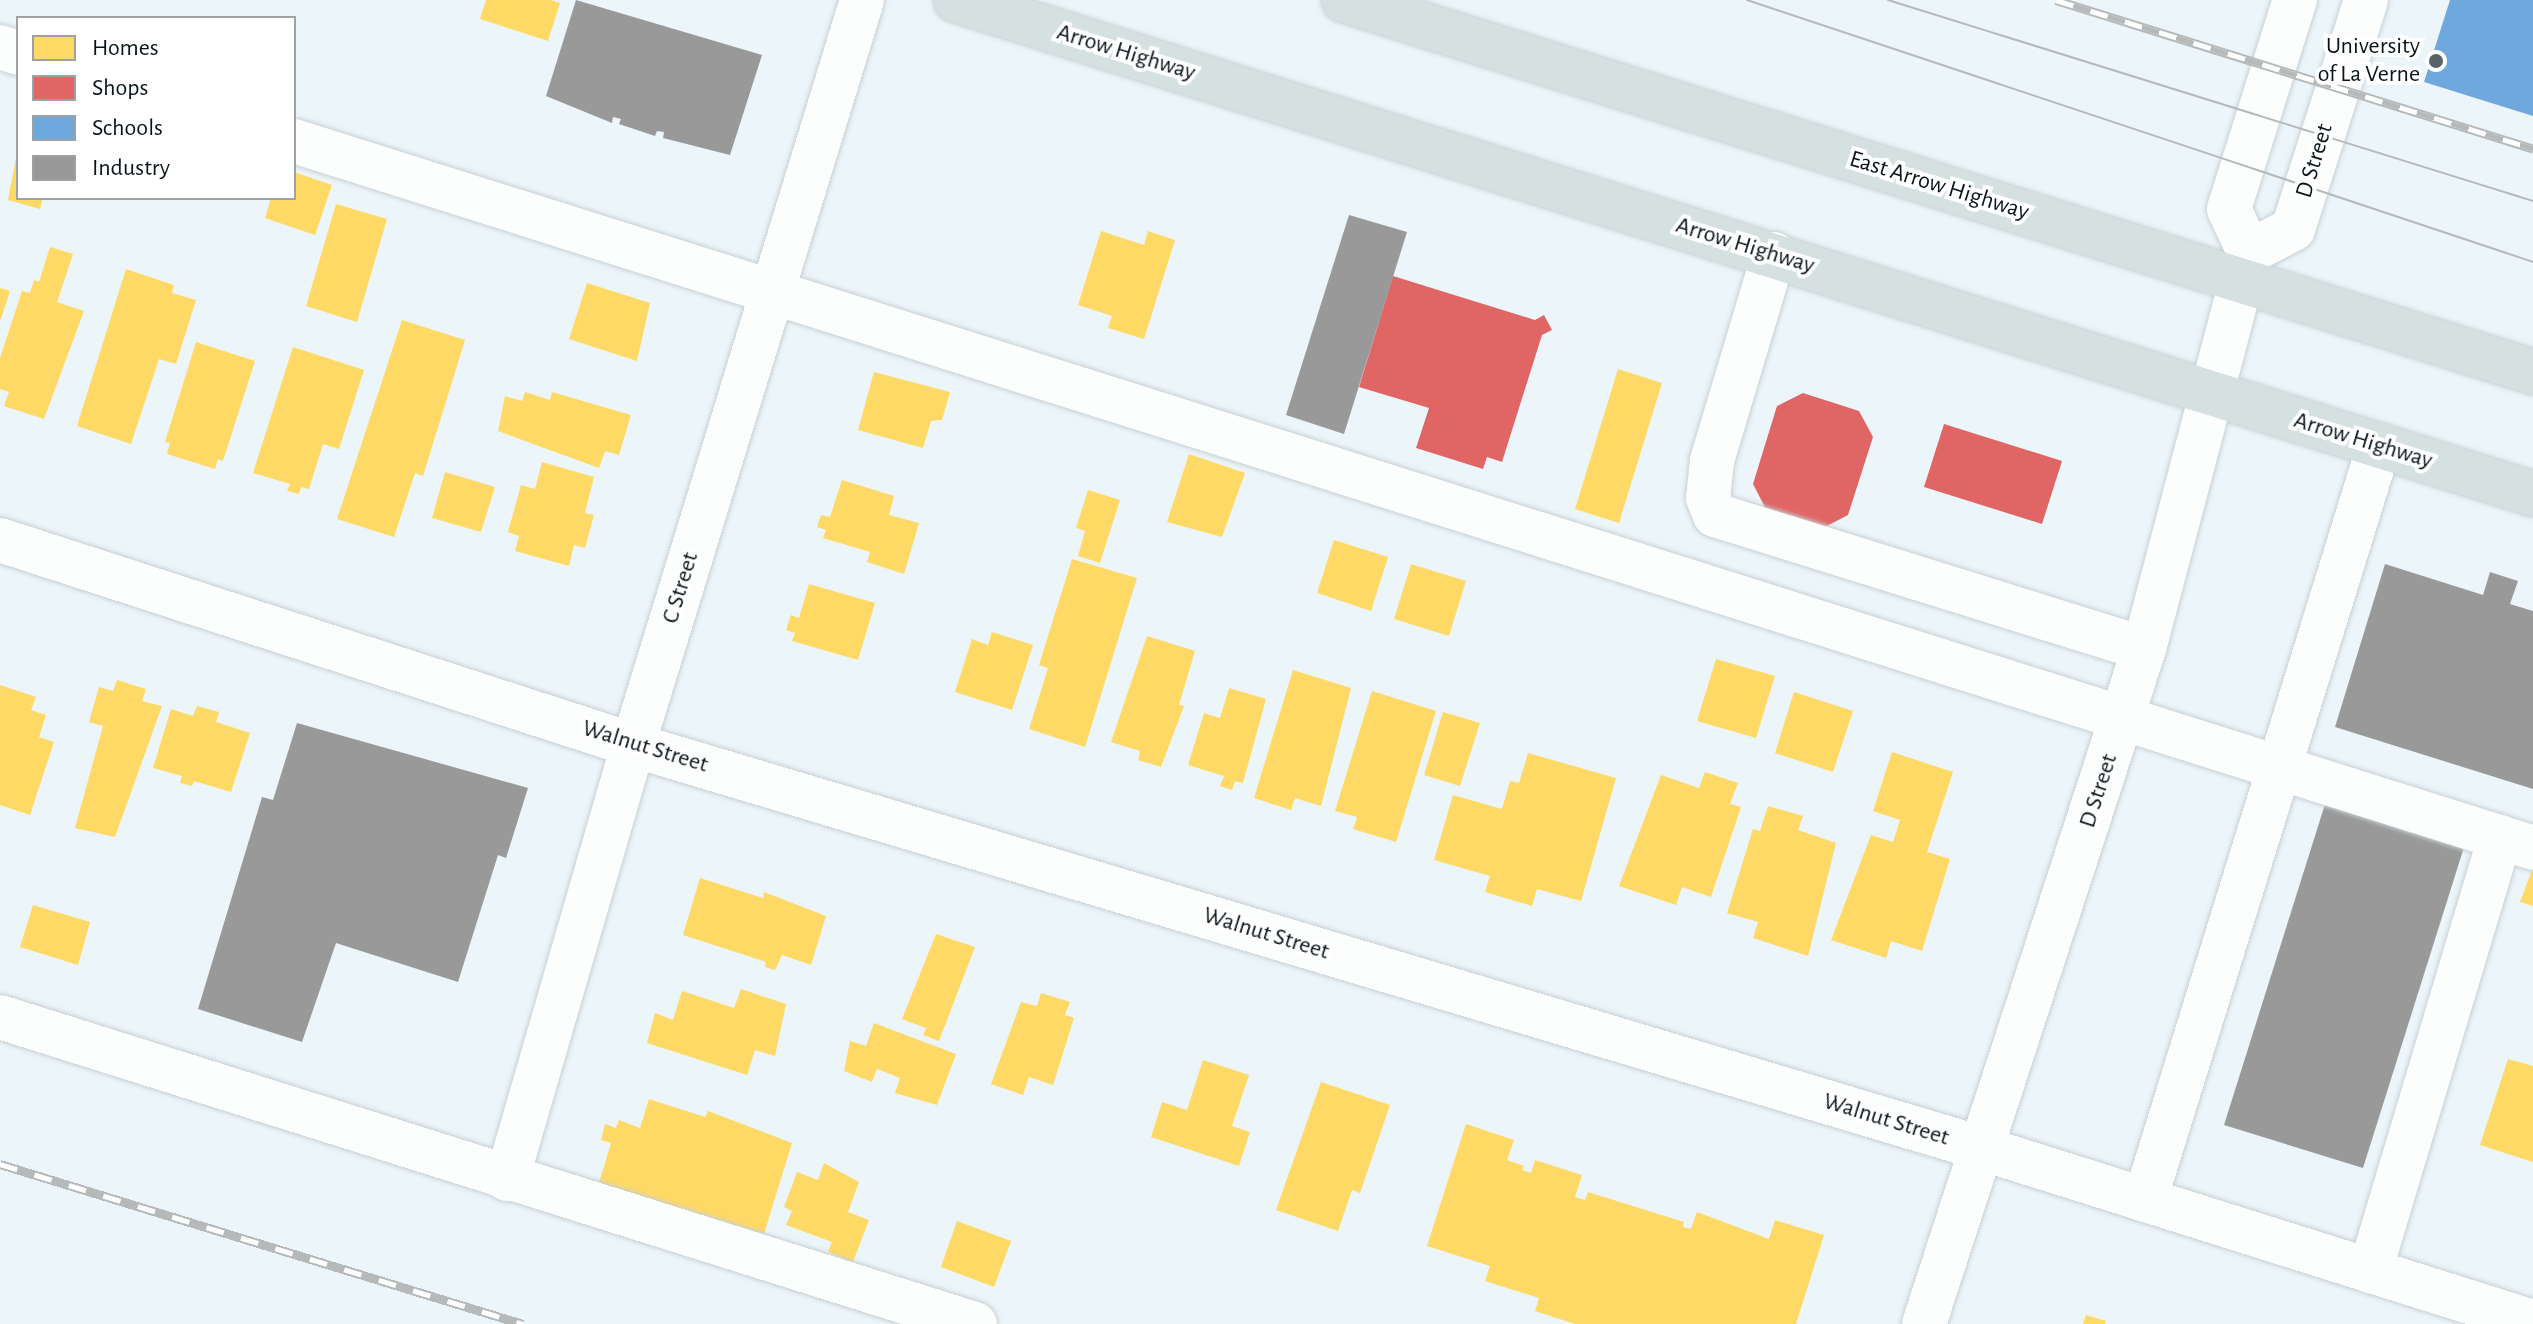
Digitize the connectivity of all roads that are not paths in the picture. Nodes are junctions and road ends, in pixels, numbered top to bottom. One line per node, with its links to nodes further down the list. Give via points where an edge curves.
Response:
1 (862, 0): 9 (street, C Street)
2 (956, 0): 7 (main road, Arrow Highway)
3 (1344, 0): 8 (main road, East Arrow Highway)
4 (2295, 0): 8 (street, via 2229,209)
5 (2366, 0): 8 (street, D Street, via 2293,229)
6 (296, 142): 9 (street)
7 (1774, 254): 11 (main road, Arrow Highway); 15 (street, via 1712,461 1708,498 1715,515)
8 (2245, 266): 10 (main road, East Arrow Highway); 11 (street, D Street)
9 (772, 293): 16 (street); 17 (street, C Street)
10 (2533, 372)
11 (2209, 392): 12 (main road, Arrow Highway); 15 (street, D Street)
12 (2379, 446): 13 (main road, Arrow Highway); 18 (street)
13 (2533, 494)
14 (0, 540): 17 (street, Walnut Street)
15 (2144, 649): 16 (street, D Street)
16 (2123, 717): 18 (street); 21 (street, D Street)
17 (633, 745): 21 (street, Walnut Street); 22 (street, C Street)
18 (2278, 767): 19 (street); 23 (street)
19 (2517, 843): 24 (street)
20 (0, 1017): 22 (street)
21 (1984, 1149): 23 (street, Walnut Street); 27 (street, D Street)
22 (507, 1179): 26 (street)
23 (2145, 1200): 24 (street, Walnut Street)
24 (2370, 1271): 25 (street, Walnut Street)
25 (2533, 1322)
26 (975, 1324)
27 (1924, 1324)

